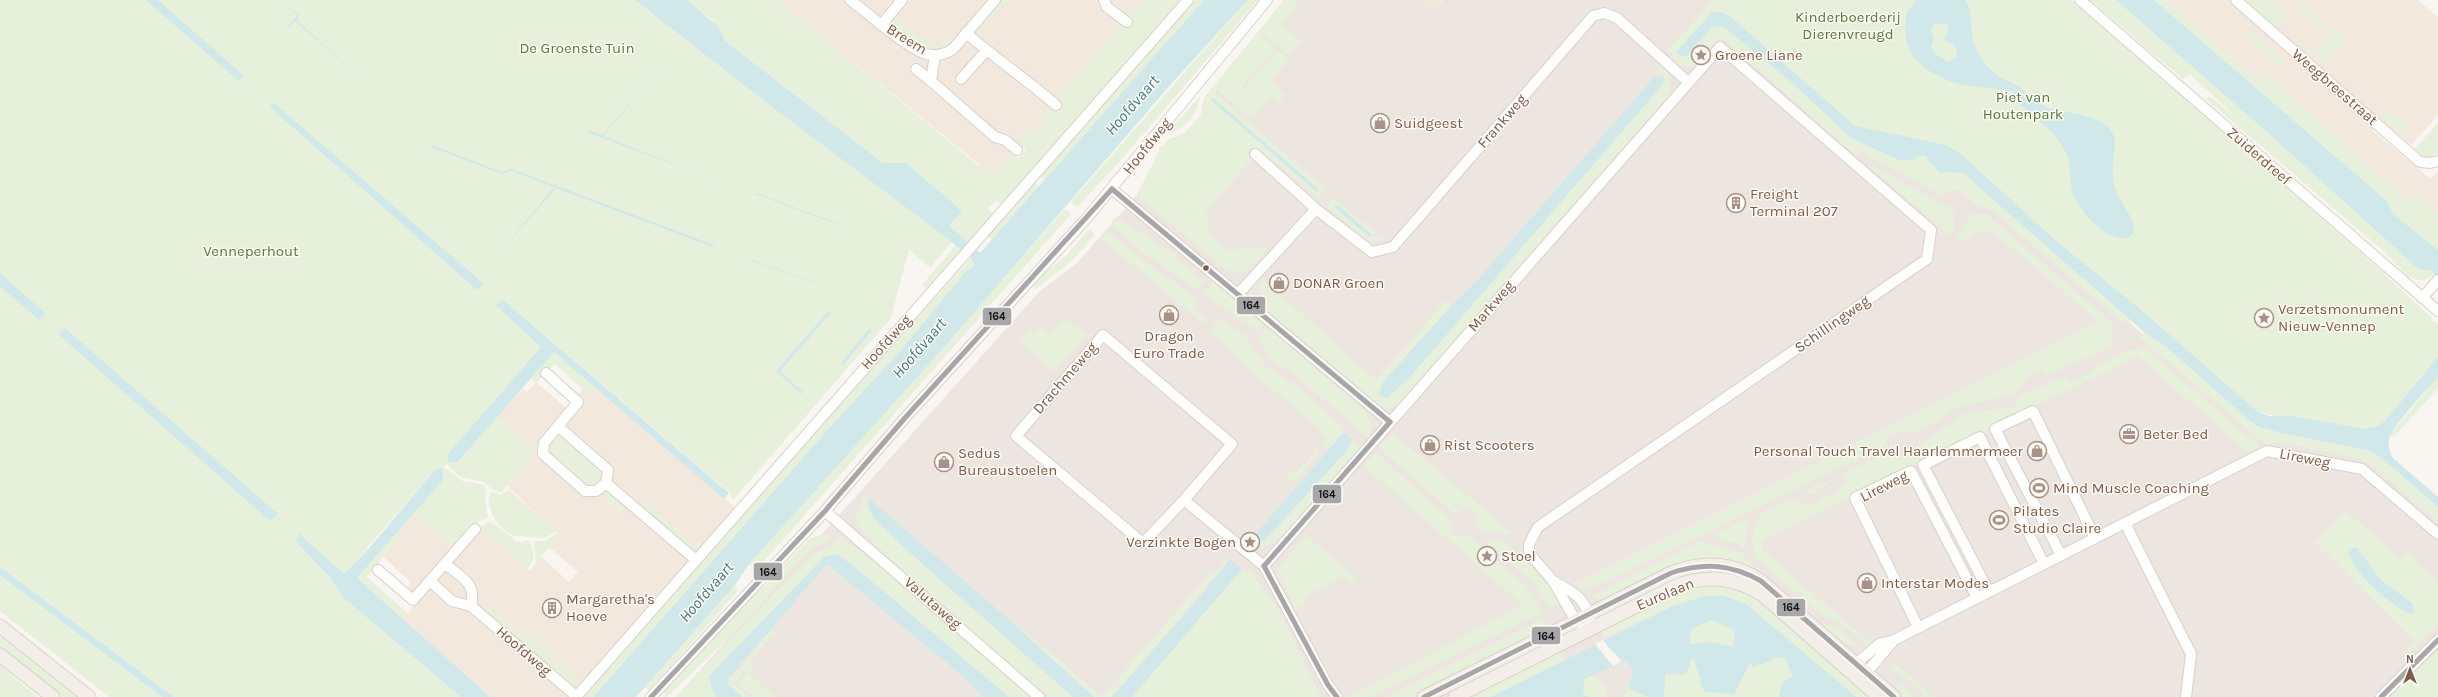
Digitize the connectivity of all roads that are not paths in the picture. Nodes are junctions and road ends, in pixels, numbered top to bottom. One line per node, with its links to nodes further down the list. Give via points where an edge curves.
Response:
1 (850, 0): 10 (street, Breem)
2 (902, 0): 10 (street)
3 (995, 0): 11 (street, Breem)
4 (1104, 0): 9 (street, via 1107,6)
5 (1188, 0): 40 (street, Hoofdweg)
6 (1267, 0): 23 (street, Hoofdweg)
7 (2080, 0): 27 (street, Zuiderdreef)
8 (2236, 0): 22 (street, Weegbreestraat, via 2420,162)
9 (1127, 22)
10 (882, 24): 14 (street, Breem, via 923,53)
11 (966, 33): 13 (street); 14 (street, Breem, via 950,51)
12 (1720, 47): 18 (street, Markweg); 45 (street, Schillingweg, via 1932,230 1927,259 1538,527 1529,544 1529,554)
13 (986, 51): 16 (street); 19 (street, via 1027,80)
14 (935, 55): 17 (street)
15 (916, 69): 17 (street)
16 (961, 79)
17 (931, 81): 20 (street, via 995,137 1005,140)
18 (1688, 82): 24 (street, Frankweg, via 1617,18 1604,13 1593,16 1392,247 1372,252); 30 (street, Markweg)
19 (1056, 105)
20 (1017, 150)
21 (1255, 154): 24 (street, Frankweg)
22 (2438, 161)
23 (1112, 189): 26 (street); 34 (street, Hoofdweg, via 904,419)
24 (1316, 209): 26 (street)
25 (2437, 281): 27 (street)
26 (1238, 294): 30 (street)
27 (2422, 298): 28 (street, Zuiderdreef)
28 (2438, 312)
29 (546, 374): 31 (street, via 578,402)
30 (1390, 422): 43 (street, Markweg)
31 (559, 426): 32 (street, via 608,470); 32 (street, via 544,443 543,454 585,491 596,491)
32 (606, 483): 40 (street)
33 (1184, 500): 33 (street, Drachmeweg, via 1143,543 1016,436 1103,334 1232,444); 43 (street)
34 (825, 511): 62 (street, Hoofdweg); 63 (street, Valutaweg)
35 (2126, 523): 37 (street, Lireweg, via 2267,451 2362,469); 38 (street, Lireweg); 70 (street, via 2191,654)
36 (475, 529): 41 (street)
37 (2438, 534)
38 (2095, 538): 39 (street, Lireweg); 39 (street, via 2033,411 1995,429)
39 (2061, 555): 42 (street, Lireweg)
40 (696, 560): 59 (street, Hoofdweg)
41 (445, 564): 46 (street); 49 (street, via 470,584 474,594)
42 (2044, 564): 47 (street, Lireweg); 47 (street, Lireweg, via 1980,437 1923,465)
43 (1264, 566): 58 (street)
44 (378, 570): 46 (street, via 413,600)
45 (1553, 580): 50 (street, Schillingweg, via 1580,598); 51 (street, Schillingweg)
46 (430, 581): 49 (street, Hoofdweg, via 452,601)
47 (1989, 592): 48 (street, Lireweg)
48 (1976, 598): 53 (street, Lireweg); 53 (street, Lireweg, via 1912,471 1856,498)
49 (472, 606): 59 (street, Hoofdweg)
50 (1590, 614): 51 (main road, Eurolaan); 54 (street, Schillingweg); 57 (main road, Eurolaan, via 1680,570 1703,565 1727,566 1751,574 1761,581)
51 (1576, 621): 54 (street); 66 (main road, Eurolaan)
52 (0, 626): 61 (main road)
53 (1918, 627): 57 (street, Lireweg, via 1894,640)
54 (1592, 628): 57 (main road, Eurolaan, via 1678,585 1705,578 1730,580 1763,595); 67 (main road, Eurolaan)
55 (2438, 640): 71 (street)
56 (0, 655): 60 (main road)
57 (1860, 670): 68 (main road, Eurolaan); 69 (main road, Eurolaan)
58 (1328, 685): 64 (street); 65 (street)
59 (576, 696)
60 (53, 697)
61 (89, 697)
62 (651, 697)
63 (1039, 697)
64 (1330, 697)
65 (1338, 697)
66 (1424, 697)
67 (1455, 697)
68 (1879, 697)
69 (1894, 697)
70 (2186, 697)
71 (2381, 697)

